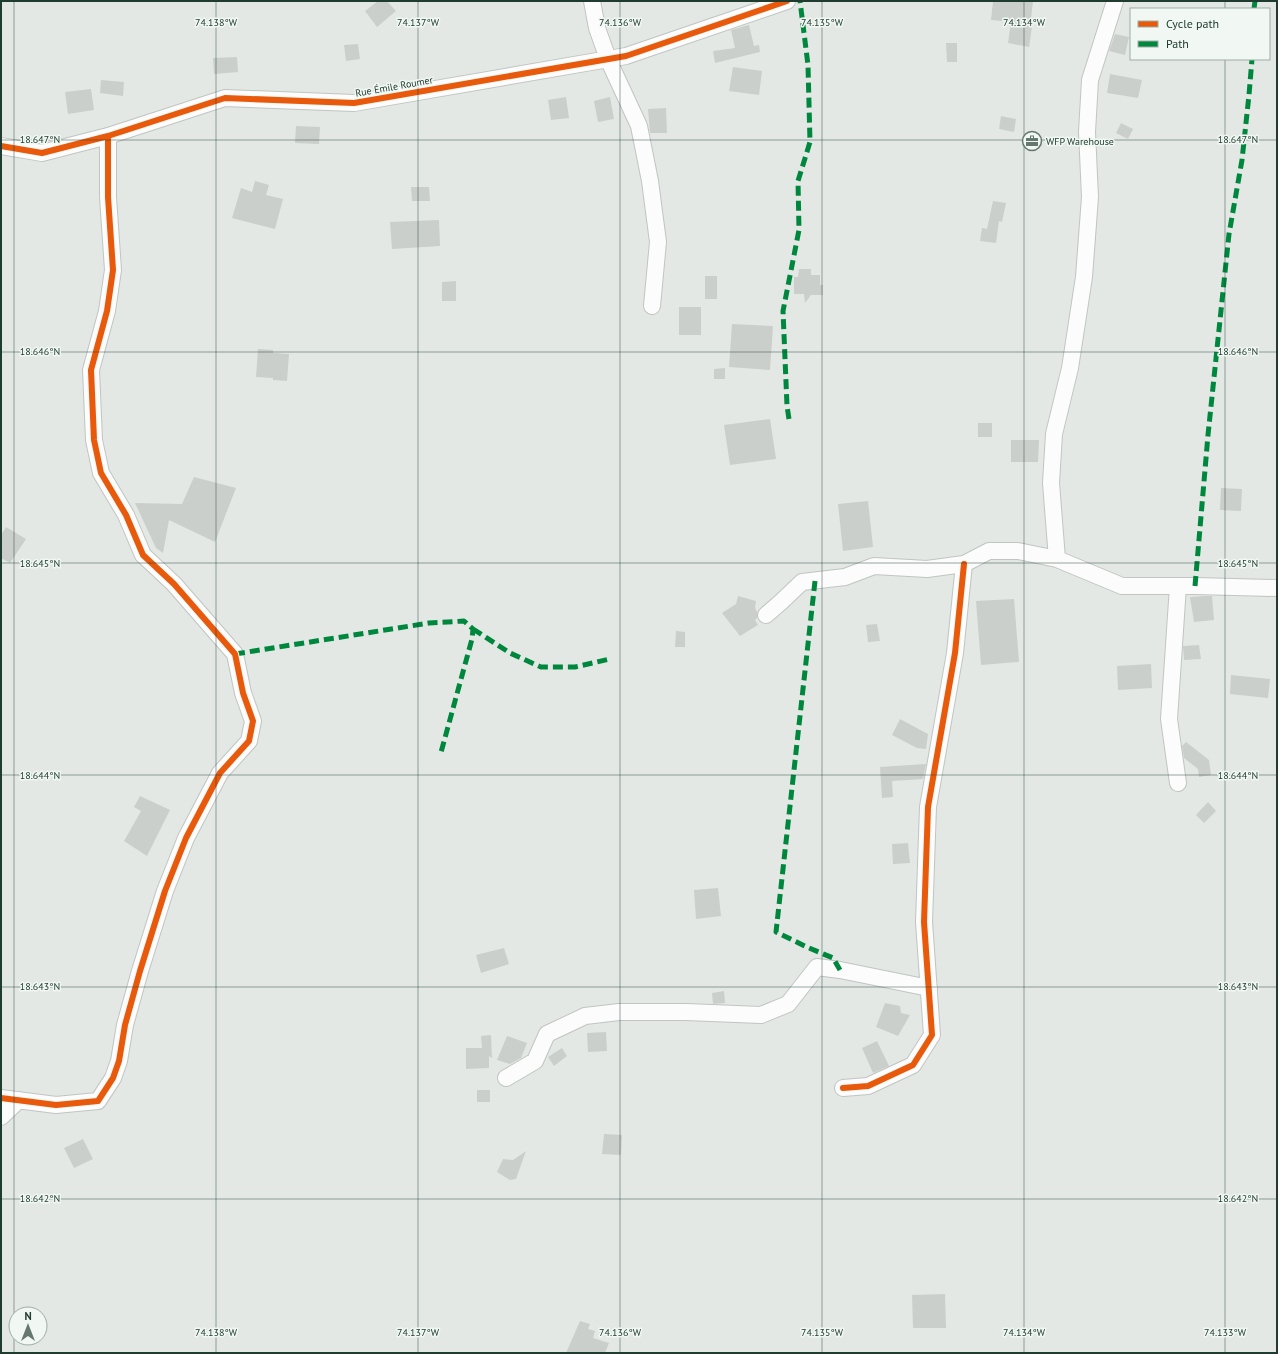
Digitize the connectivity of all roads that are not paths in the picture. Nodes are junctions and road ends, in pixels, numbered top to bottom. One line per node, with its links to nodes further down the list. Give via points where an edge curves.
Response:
1 (592, 1): 4 (street, via 597,28)
2 (787, 1): 4 (street, Rue Émile Roumer, via 626,56)
3 (1115, 1): 8 (street, via 1090,80 1087,132 1090,197 1084,277 1070,368 1054,434 1051,483)
4 (608, 59): 5 (street, Rue Émile Roumer, via 354,103 225,98); 7 (street, via 639,126 650,181 658,242)
5 (108, 136): 6 (street, Rue Émile Roumer, via 42,153); 18 (street, via 108,197 114,270 107,311 91,370 94,440 101,473 126,515 143,555 174,584 235,654 243,693 253,721 249,741 220,773 186,838 165,891 125,1025 114,1078 98,1101 56,1105)
6 (1, 146)
7 (652, 306)
8 (1058, 559): 9 (street, via 1018,551 989,551); 10 (street, via 1122,586)
9 (964, 564): 12 (street, via 927,568 874,566 845,577 802,582); 14 (street, via 954,653 928,806 924,922)
10 (1178, 586): 11 (street); 13 (street, via 1170,719)
11 (1277, 588)
12 (766, 615)
13 (1178, 783)
14 (929, 988): 15 (street, via 840,970 817,968 788,1004 761,1015 619,1012 585,1016 547,1034 535,1061); 16 (street, via 932,1035 913,1065 868,1086)
15 (506, 1078)
16 (843, 1088)
17 (1, 1098): 18 (street)
18 (19, 1100): 19 (street)
19 (1, 1117)

